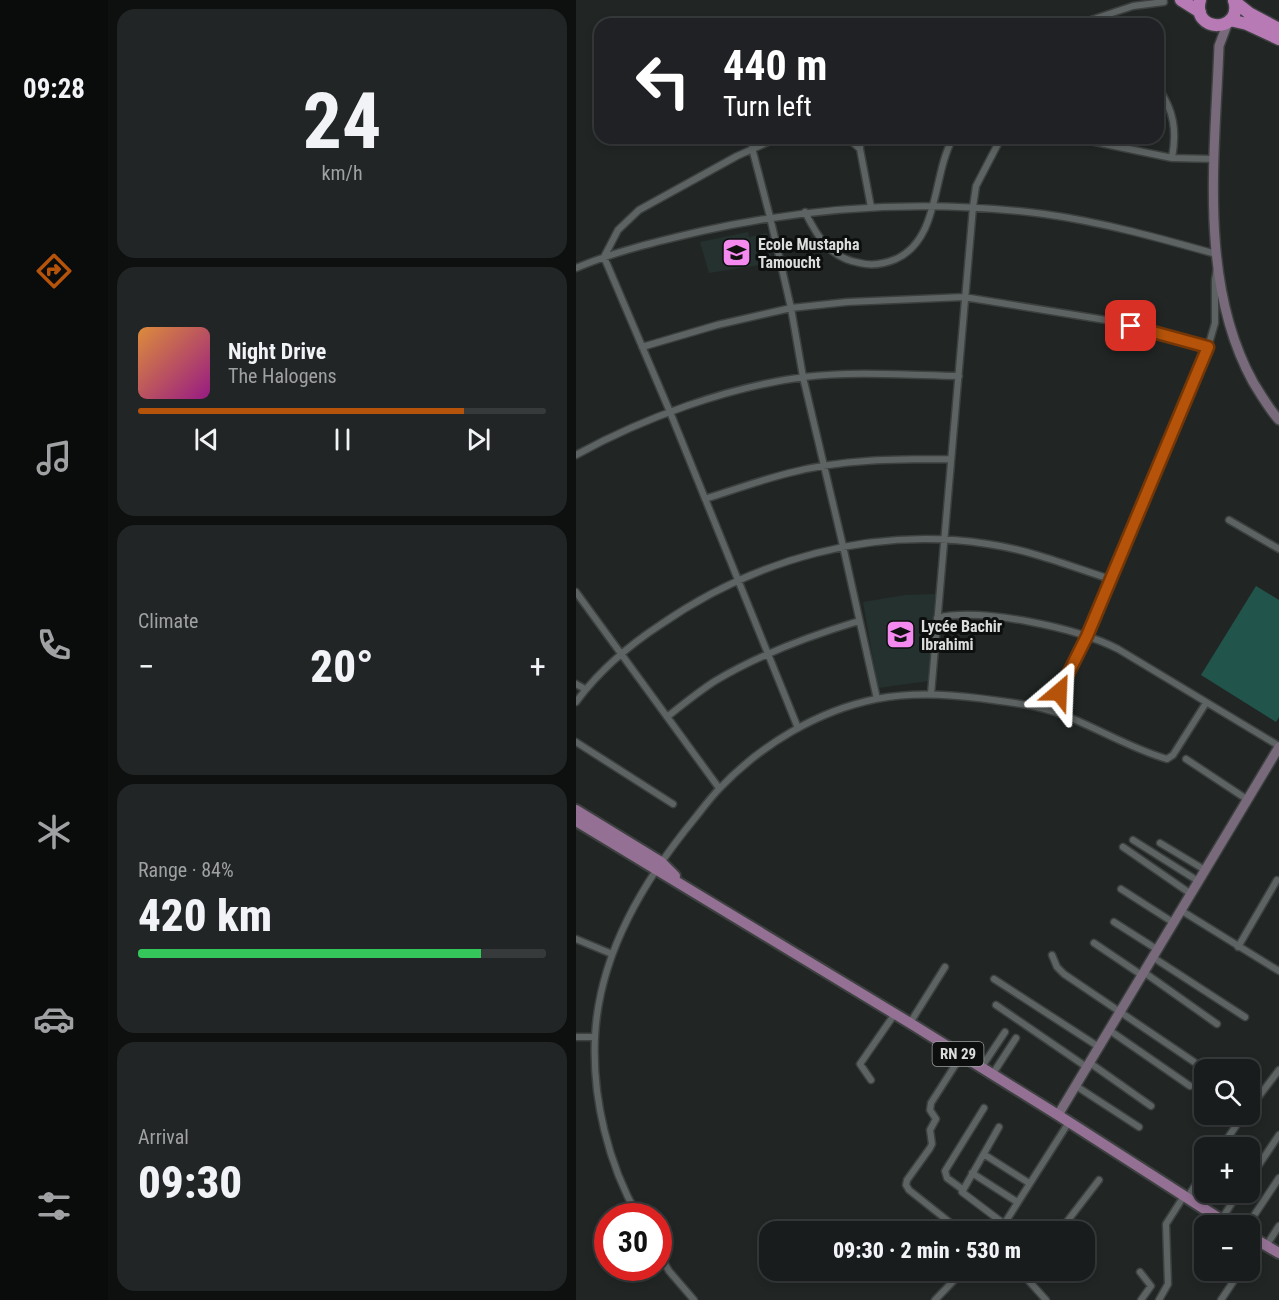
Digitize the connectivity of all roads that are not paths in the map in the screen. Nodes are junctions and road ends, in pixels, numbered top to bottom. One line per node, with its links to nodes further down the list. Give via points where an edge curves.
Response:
1 (1181, 0): 4 (highway)
2 (1234, 1): 6 (highway, via 1235,11); 8 (highway, via 1254,17)
3 (1164, 2): 5 (street, via 1133,6)
4 (1200, 6): 7 (highway)
5 (1097, 18)
6 (1229, 21): 7 (highway, via 1219,26); 9 (highway, via 1247,24); 10 (main road)
7 (1208, 24): 10 (main road)
8 (1279, 29)
9 (1279, 39)
10 (1219, 46): 21 (main road)
11 (1164, 100): 20 (street, via 1176,136)
12 (762, 144): 18 (street)
13 (855, 144): 19 (street)
14 (860, 144): 19 (street)
15 (950, 144): 22 (street)
16 (998, 144): 24 (street, via 976,186)
17 (1105, 144): 20 (street)
18 (752, 148): 26 (street); 28 (street, via 639,210 618,230)
19 (860, 149): 23 (street)
20 (1172, 158): 21 (street)
21 (1215, 159): 27 (main road)
22 (932, 205): 23 (street); 24 (street); 25 (street, via 919,239 900,257 878,265 855,262 833,253 817,236)
23 (871, 207): 25 (street)
24 (973, 207): 27 (street, via 1097,224); 31 (street)
25 (806, 212): 26 (street)
26 (770, 217): 28 (street); 32 (street)
27 (1216, 254): 30 (main road)
28 (604, 257): 29 (street); 33 (street)
29 (576, 268)
30 (1217, 268): 34 (street, via 1215,323); 38 (main road, via 1233,341 1259,393)
31 (964, 297): 32 (street); 34 (street, via 1112,321); 35 (street)
32 (791, 308): 33 (street); 36 (street)
33 (642, 347): 37 (street)
34 (1208, 347): 47 (street)
35 (959, 376): 36 (street, via 887,373); 40 (street)
36 (803, 378): 37 (street); 41 (street)
37 (670, 412): 39 (street); 42 (street)
38 (1279, 420)
39 (576, 455)
40 (951, 459): 41 (street, via 892,459); 44 (street)
41 (824, 466): 42 (street, via 790,472); 45 (street)
42 (705, 499): 48 (street)
43 (1229, 520): 46 (street)
44 (945, 540): 45 (street); 47 (street, via 1025,551); 50 (street)
45 (843, 546): 48 (street, via 785,561); 51 (street)
46 (1279, 549)
47 (1110, 579): 52 (street)
48 (738, 580): 53 (street, via 673,616); 54 (street)
49 (576, 592): 53 (street)
50 (937, 618): 52 (street, via 952,614 1000,618); 57 (street)
51 (859, 621): 54 (street); 58 (street)
52 (1087, 636): 60 (street, via 1118,649); 61 (street)
53 (620, 654): 56 (street); 62 (street)
54 (767, 654): 62 (street, via 713,683); 63 (street)
55 (576, 684): 56 (street)
56 (585, 689): 59 (street)
57 (931, 694): 58 (street); 61 (street)
58 (877, 699): 63 (street)
59 (576, 702)
60 (1206, 703): 61 (street, via 1167,759); 65 (street)
61 (1050, 710)
62 (666, 717): 67 (street)
63 (798, 728): 67 (street)
64 (576, 742): 69 (street)
65 (1279, 747): 68 (main road)
66 (1186, 759): 68 (street)
67 (719, 788): 75 (street)
68 (1248, 801): 76 (main road)
69 (674, 804)
70 (576, 810): 75 (main road, RN 29)
71 (576, 821): 75 (main road, RN 29)
72 (1133, 840): 78 (street)
73 (1160, 843): 76 (street)
74 (1123, 847): 80 (street)
75 (659, 866): 87 (street); 96 (main road, RN 29)
76 (1205, 870): 78 (main road)
77 (1278, 880): 86 (street)
78 (1198, 881): 80 (main road)
79 (1120, 889): 83 (street)
80 (1191, 894): 81 (main road)
81 (1182, 911): 83 (main road); 86 (street)
82 (1114, 922): 88 (street)
83 (1174, 923): 88 (main road)
84 (576, 939): 87 (street)
85 (1094, 943): 92 (street)
86 (1238, 947): 91 (street)
87 (612, 954): 103 (street)
88 (1156, 954): 92 (main road); 97 (street)
89 (1052, 955): 95 (street, via 1065,974)
90 (945, 967): 98 (street)
91 (1279, 971)
92 (1144, 974): 95 (main road); 99 (street)
93 (994, 979): 105 (street)
94 (996, 1005): 108 (street)
95 (1120, 1012): 100 (main road); 107 (street)
96 (894, 1015): 98 (main road, RN 29); 112 (street, via 860,1064)
97 (1245, 1017)
98 (910, 1023): 106 (main road, RN 29)
99 (1217, 1024)
100 (1109, 1030): 105 (main road); 114 (street)
101 (1005, 1032): 109 (street)
102 (576, 1037): 103 (street)
103 (595, 1037): 133 (street, via 604,1129)
104 (1016, 1038): 111 (street)
105 (1099, 1047): 108 (main road)
106 (962, 1056): 109 (main road, RN 29); 136 (street, via 931,1103 930,1110 936,1119 930,1130 932,1144 906,1185)
107 (1194, 1062)
108 (1089, 1065): 113 (main road); 116 (street)
109 (981, 1068): 111 (main road, RN 29)
110 (1279, 1070): 115 (street)
111 (992, 1075): 118 (main road, RN 29)
112 (871, 1080)
113 (1076, 1086): 118 (main road); 121 (street)
114 (1190, 1086)
115 (1260, 1095)
116 (1151, 1106)
117 (984, 1108): 130 (street, via 945,1171 947,1178)
118 (1058, 1115): 119 (main road, RN 29)
119 (1068, 1122): 128 (street); 131 (main road, RN 29)
120 (999, 1127): 123 (street)
121 (1139, 1127)
122 (1279, 1135): 124 (street)
123 (985, 1155): 125 (street); 128 (street)
124 (1260, 1163)
125 (972, 1173): 130 (street); 132 (street)
126 (1279, 1178): 135 (street)
127 (1099, 1180): 139 (street)
128 (1029, 1183): 132 (street)
129 (1194, 1185): 131 (street)
130 (962, 1189): 137 (street, via 963,1195)
131 (1185, 1197): 134 (main road, RN 29); 154 (street, via 1166,1224 1168,1284)
132 (1017, 1202): 138 (street)
133 (632, 1203)
134 (1213, 1215)
135 (1254, 1215)
136 (948, 1221)
137 (1000, 1221)
138 (1004, 1221)
139 (1067, 1221)
140 (1279, 1226): 142 (street)
141 (1260, 1242): 142 (main road)
142 (1264, 1244): 143 (street); 144 (main road)
143 (1260, 1248)
144 (1279, 1253)
145 (1140, 1272): 153 (street, via 1151,1286)
146 (672, 1274): 150 (street)
147 (953, 1281): 151 (street)
148 (1028, 1281): 152 (street)
149 (1234, 1281): 155 (street)
150 (694, 1300)
151 (935, 1300)
152 (1046, 1300)
153 (1141, 1300)
154 (1159, 1300)
155 (1221, 1300)

